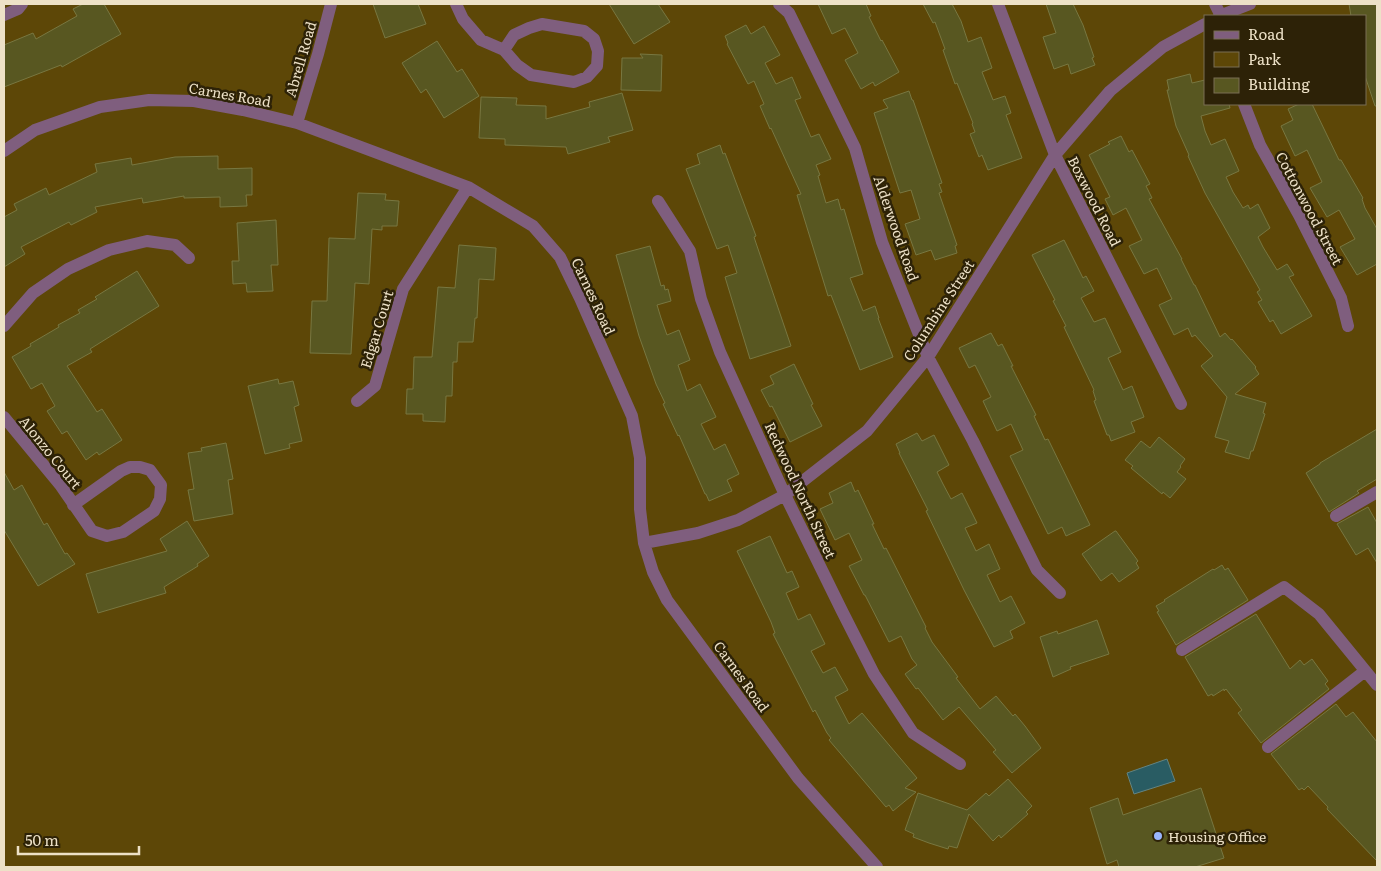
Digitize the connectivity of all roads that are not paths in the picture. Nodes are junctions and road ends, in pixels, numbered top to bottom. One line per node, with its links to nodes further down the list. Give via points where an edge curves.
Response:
1 (22, 4): 7 (street)
2 (331, 4): 12 (street, Abrell Road)
3 (456, 4): 10 (street, via 481,40)
4 (779, 4): 20 (street, Alderwood Road, via 789,13 855,148 882,242)
5 (998, 4): 14 (street, Boxwood Road)
6 (1250, 4): 8 (street)
7 (4, 15)
8 (1222, 15)
9 (1204, 25): 14 (street, Columbine Street, via 1164,48 1110,91)
10 (504, 50): 10 (street, via 531,75 574,82 588,77 597,66 598,51 594,39 584,31 542,24 514,35)
11 (1244, 105): 19 (street, Cottonwood Street, via 1260,145 1341,298)
12 (297, 123): 13 (street, Carnes Road, via 194,101 149,100 100,107 35,130); 15 (street, Carnes Road)
13 (4, 151)
14 (1055, 155): 20 (street, Columbine Street); 22 (street, Boxwood Road)
15 (468, 187): 21 (street, Edgar Court, via 403,289 375,386); 28 (street, Carnes Road, via 534,226 560,257 632,416 640,458)
16 (658, 201): 25 (street, Redwood North Street, via 690,251 701,299 720,352)
17 (189, 258): 18 (street, via 175,245 147,241 109,250 68,269 33,293)
18 (4, 326)
19 (1348, 326)
20 (928, 357): 25 (street, Columbine Street, via 868,430); 29 (street, Alderwood Road, via 974,440 1037,570)
21 (357, 401)
22 (1181, 404)
23 (4, 417): 26 (street, Alonzo Court)
24 (1377, 492): 27 (street)
25 (786, 495): 28 (street, Columbine Street, via 738,520 698,533); 34 (street, Redwood North Street, via 879,681 913,733)
26 (74, 505): 26 (street, Alonzo Court, via 92,531 107,536 123,532 154,511 160,499 161,485 150,470 130,467 121,470)
27 (1336, 516)
28 (644, 543): 35 (street, Carnes Road, via 652,572 667,600 798,778)
29 (1060, 594)
30 (1182, 650): 31 (street, via 1284,587 1319,614)
31 (1365, 671): 32 (street); 33 (street)
32 (1377, 685)
33 (1268, 747)
34 (960, 764)
35 (877, 867)

